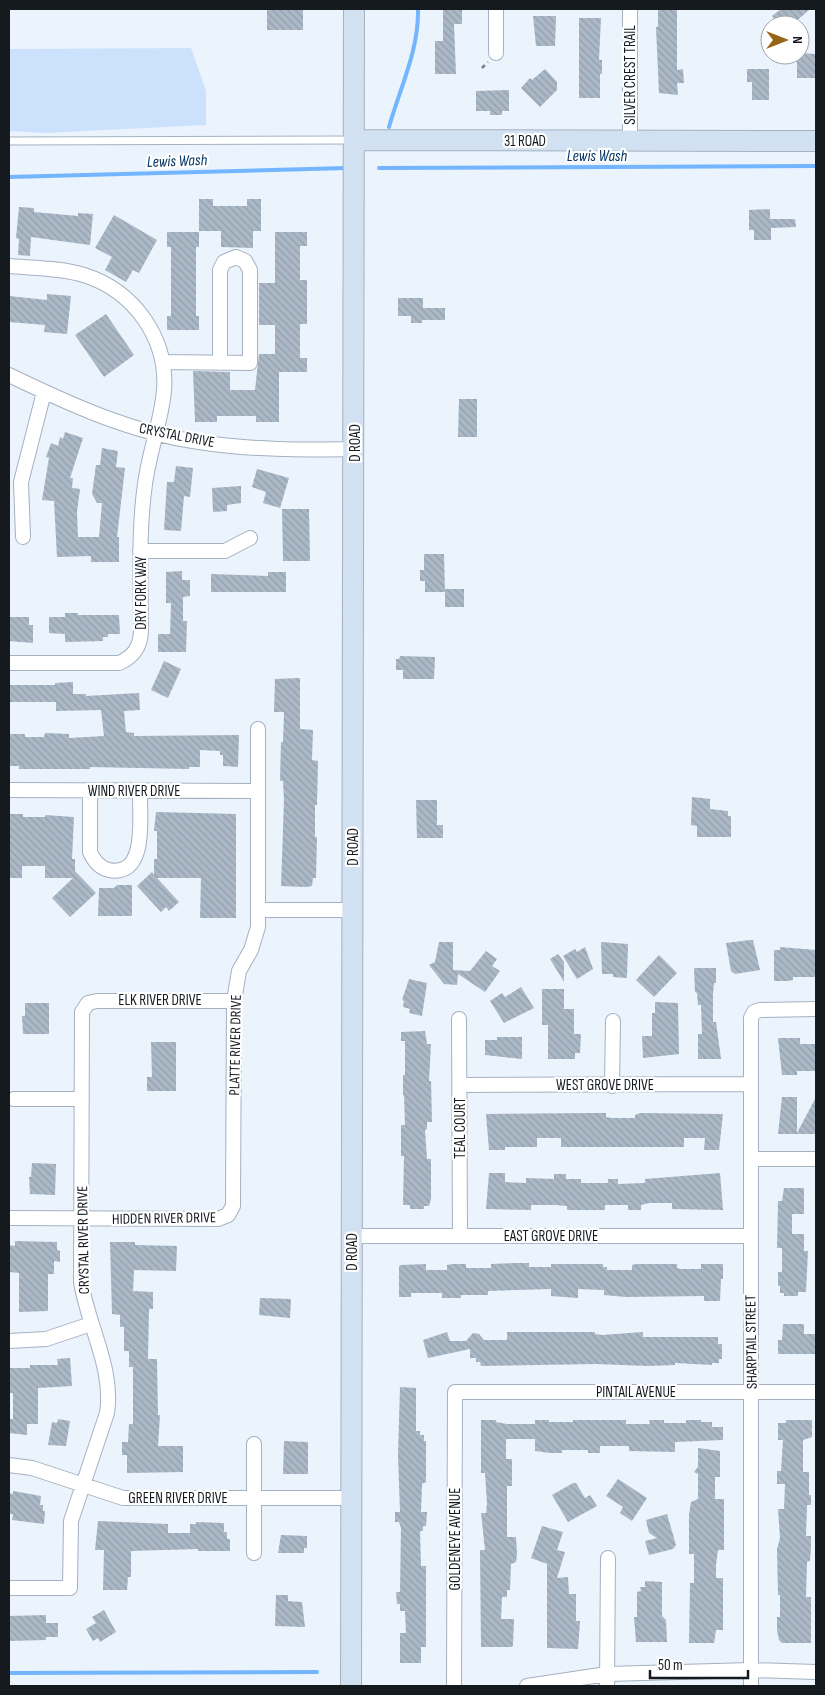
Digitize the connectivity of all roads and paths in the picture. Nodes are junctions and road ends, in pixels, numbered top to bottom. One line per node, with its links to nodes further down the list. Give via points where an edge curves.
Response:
1 (354, 9): 5 (street, D ROAD)
2 (496, 9): 4 (street)
3 (630, 9): 8 (street, SILVER CREST TRAIL)
4 (496, 52)
5 (354, 140): 7 (lane); 8 (street, 31 ROAD); 15 (street, D ROAD)
6 (816, 140): 8 (street, 31 ROAD)
7 (9, 141)
8 (630, 141)
9 (9, 266): 10 (street, via 70,272 108,285 130,302 148,324)
10 (163, 362): 11 (street); 14 (street, DRY FORK WAY, via 162,403)
11 (220, 363): 11 (street, via 250,363 250,270 245,261 236,257 224,262 220,270)
12 (9, 376): 13 (street, CRYSTAL DRIVE)
13 (44, 392): 14 (street, CRYSTAL DRIVE, via 104,417); 16 (street, via 21,482)
14 (155, 433): 15 (street, CRYSTAL DRIVE, via 199,442 295,449); 18 (street, DRY FORK WAY, via 145,482)
15 (355, 448): 26 (street, D ROAD)
16 (23, 536)
17 (250, 538): 18 (street, via 225,551)
18 (140, 551): 19 (street, DRY FORK WAY, via 141,639 131,657 112,664)
19 (9, 663)
20 (258, 729): 24 (street, PLATTE RIVER DRIVE)
21 (9, 790): 22 (street, WIND RIVER DRIVE)
22 (90, 791): 23 (street, WIND RIVER DRIVE); 23 (street, via 90,852 102,867 114,871 127,867 138,852)
23 (140, 791): 24 (street, WIND RIVER DRIVE)
24 (258, 791): 25 (street, PLATTE RIVER DRIVE)
25 (258, 910): 26 (street); 27 (street, PLATTE RIVER DRIVE, via 258,927 251,950 239,971)
26 (353, 910): 42 (street, D ROAD)
27 (234, 1001): 28 (street, ELK RIVER DRIVE, via 109,1000); 39 (street, PLATTE RIVER DRIVE, via 235,1195)
28 (88, 1003): 36 (street, CRYSTAL RIVER DRIVE, via 82,1012 81,1022)
29 (816, 1009): 32 (street, SHARPTAIL STREET, via 754,1012 751,1018)
30 (459, 1019): 33 (street, TEAL COURT)
31 (613, 1021): 34 (street)
32 (750, 1084): 34 (street, WEST GROVE DRIVE); 37 (street, SHARPTAIL STREET)
33 (460, 1085): 34 (street, WEST GROVE DRIVE); 43 (street, TEAL COURT)
34 (612, 1086)
35 (14, 1099): 36 (street)
36 (81, 1099): 41 (street, CRYSTAL RIVER DRIVE)
37 (751, 1159): 38 (street); 44 (street, SHARPTAIL STREET)
38 (816, 1159)
39 (228, 1214): 41 (street, HIDDEN RIVER DRIVE, via 218,1219)
40 (9, 1218): 41 (street, HIDDEN RIVER DRIVE)
41 (81, 1219): 45 (street, CRYSTAL RIVER DRIVE, via 81,1282)
42 (352, 1236): 43 (street, EAST GROVE DRIVE); 54 (street, D ROAD)
43 (460, 1236): 44 (street, EAST GROVE DRIVE)
44 (750, 1236): 47 (street, SHARPTAIL STREET)
45 (91, 1324): 46 (street, via 46,1339); 52 (street, CRYSTAL RIVER DRIVE, via 110,1399)
46 (9, 1341)
47 (752, 1391): 48 (street, PINTAIL AVENUE); 49 (street, PINTAIL AVENUE); 58 (street, SHARPTAIL STREET)
48 (455, 1392): 62 (street, GOLDENEYE AVENUE)
49 (816, 1392)
50 (254, 1444): 53 (street)
51 (9, 1465): 52 (street, GREEN RIVER DRIVE, via 32,1468)
52 (82, 1485): 53 (street, GREEN RIVER DRIVE, via 123,1498); 57 (street, CRYSTAL RIVER DRIVE, via 71,1522 70,1588)
53 (254, 1498): 54 (street, GREEN RIVER DRIVE); 55 (street)
54 (352, 1498): 61 (street, D ROAD)
55 (254, 1553)
56 (608, 1558): 60 (street)
57 (9, 1588)
58 (751, 1670): 59 (street); 60 (street); 64 (street, SHARPTAIL STREET)
59 (816, 1672)
60 (607, 1680): 63 (street)
61 (351, 1686)
62 (454, 1686)
63 (527, 1686)
64 (751, 1686)

